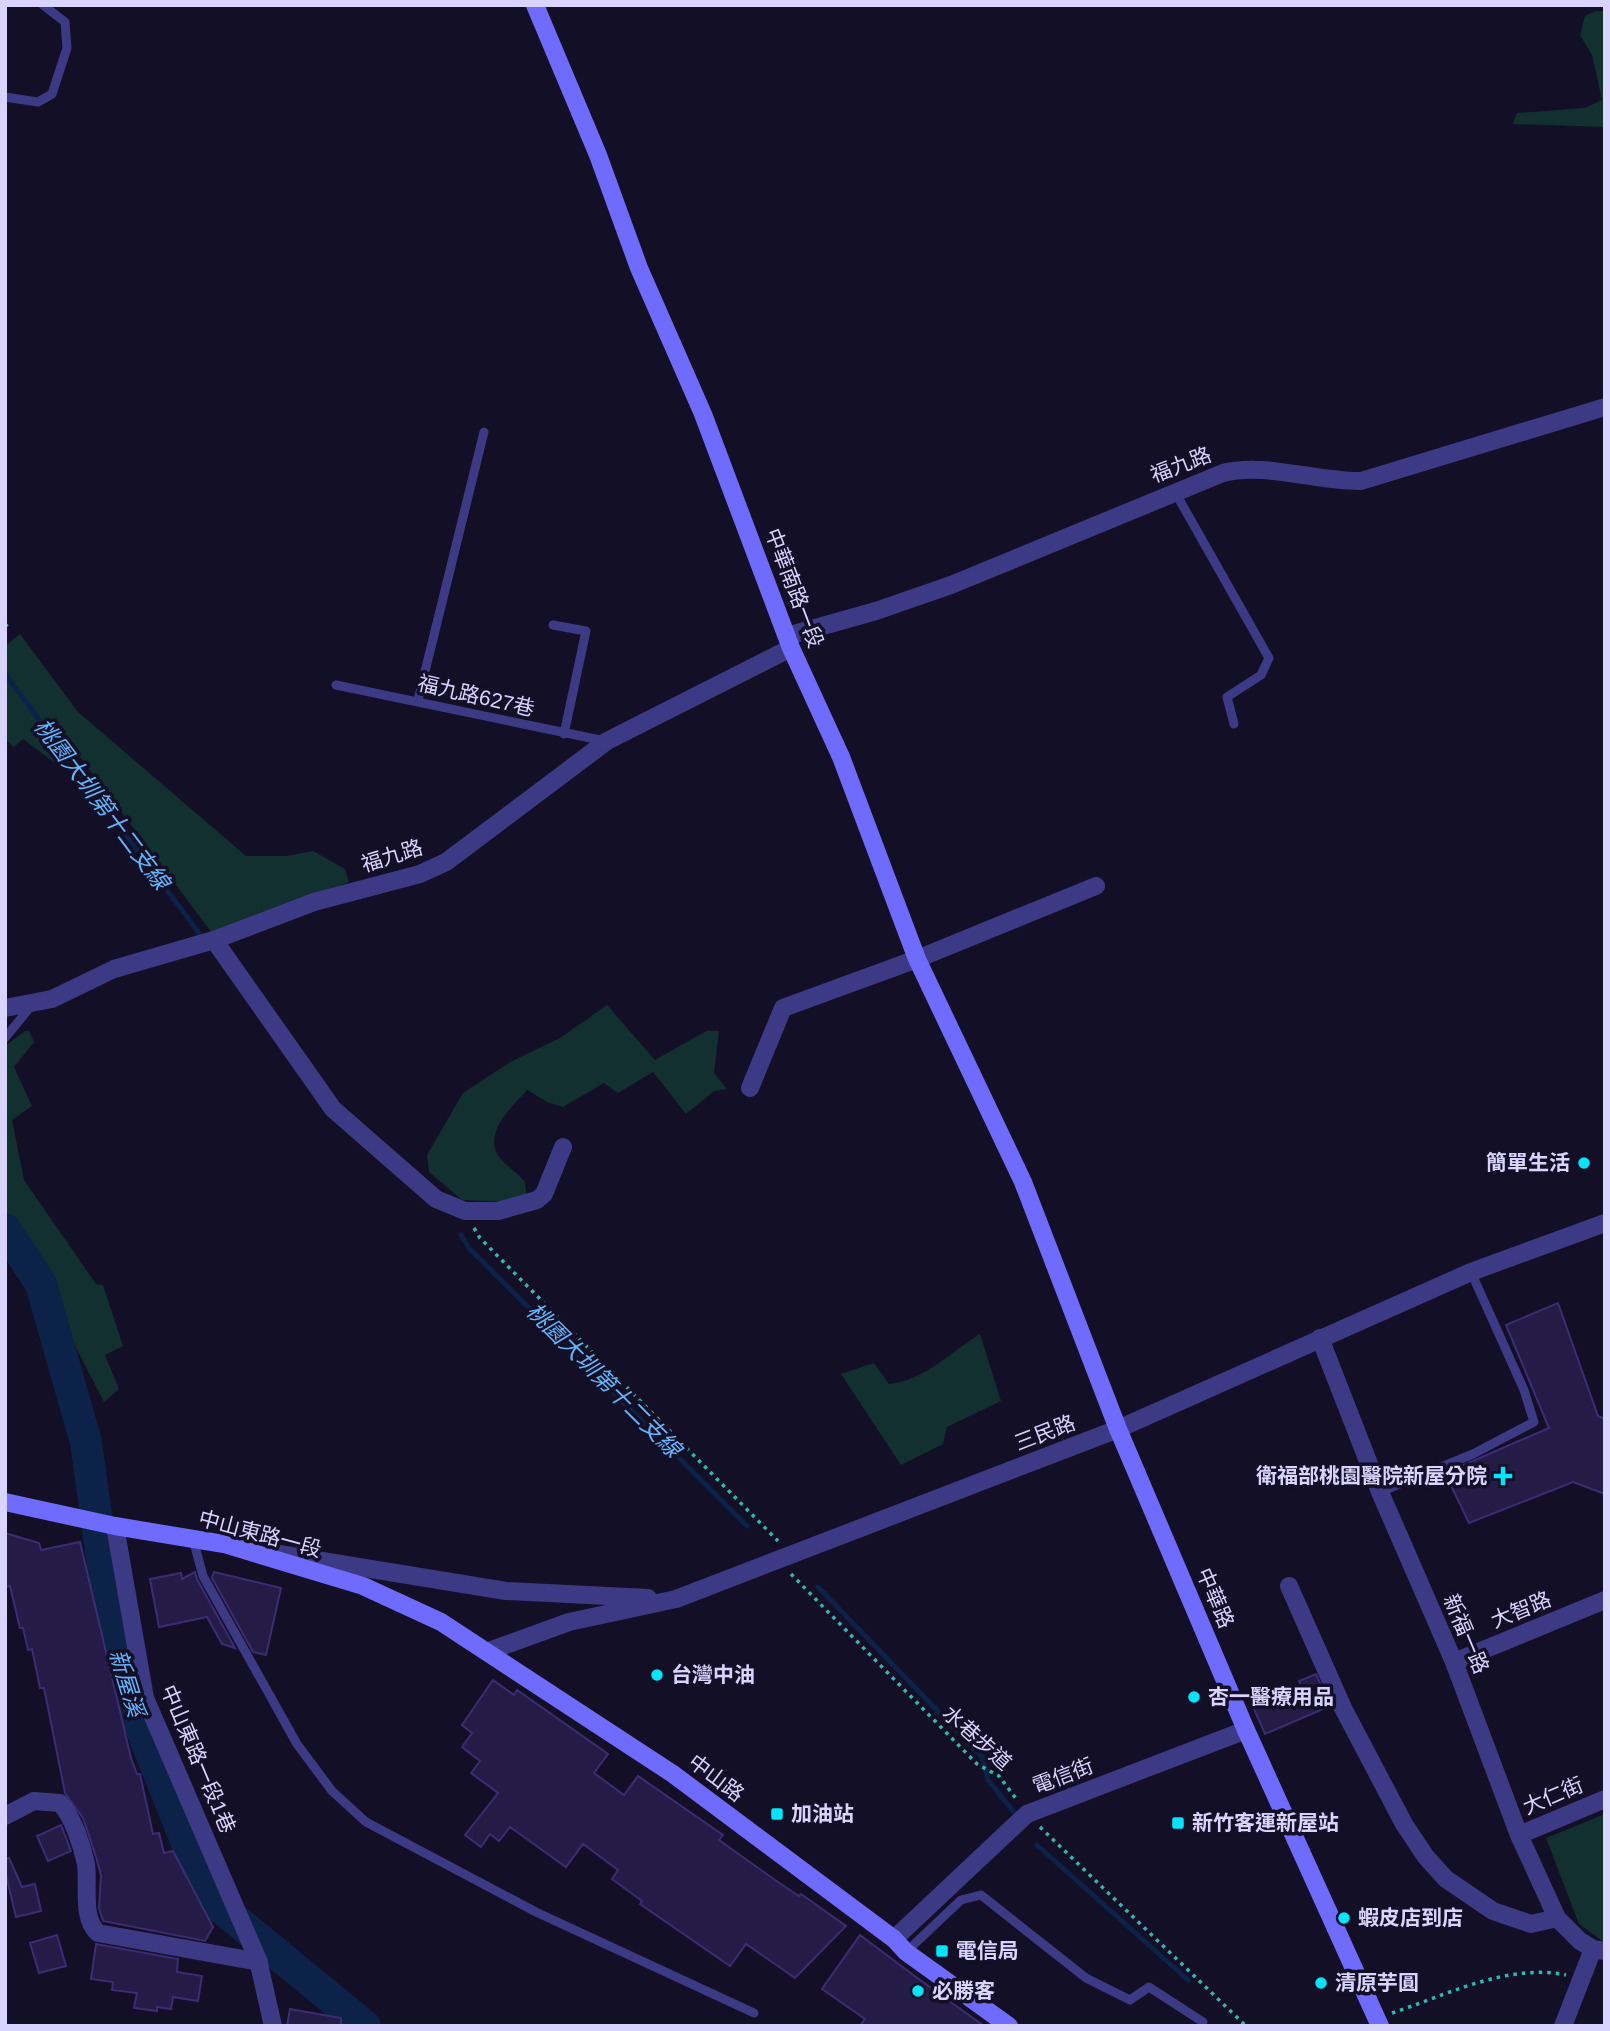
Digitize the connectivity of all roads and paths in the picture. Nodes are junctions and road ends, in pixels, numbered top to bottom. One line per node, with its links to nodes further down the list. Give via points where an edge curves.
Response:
1 (43, 5): 3 (lane, via 65,22 67,48 52,94 38,102)
2 (535, 5): 10 (main road, 中華南路一段, via 639,268 703,414)
3 (5, 97)
4 (1605, 407): 6 (street, 福九路, via 1362,481 1230,471)
5 (484, 432): 12 (lane)
6 (1175, 491): 10 (street, 福九路, via 951,585); 13 (lane, via 1269,659 1261,674 1227,697)
7 (5, 624): 9 (path)
8 (553, 625): 14 (lane, via 586,631)
9 (10, 629)
10 (789, 642): 15 (street, 福九路); 18 (main road, 中華南路一段, via 841,757)
11 (337, 685): 12 (lane, 福九路627巷)
12 (418, 701): 14 (lane, 福九路627巷)
13 (1234, 724)
14 (564, 734): 15 (lane, 福九路627巷)
15 (607, 741): 17 (street, 福九路, via 446,862 420,874 314,902)
16 (1096, 886): 18 (street)
17 (214, 940): 19 (street, 福九路, via 114,969); 25 (street, via 333,1109 436,1199)
18 (917, 958): 22 (street, via 782,1008); 24 (main road, 中華南路一段)
19 (32, 1005): 20 (street, 福九路); 21 (lane)
20 (5, 1008)
21 (5, 1038)
22 (750, 1088)
23 (563, 1147): 25 (street, via 544,1194 537,1200 498,1211)
24 (1023, 1182): 29 (main road, 中華路)
25 (465, 1211): 35 (path, 水巷步道, via 480,1238)
26 (1605, 1223): 27 (street, 三民路)
27 (1471, 1272): 28 (street, 三民路); 30 (lane, via 1534,1422 1473,1454)
28 (1320, 1338): 29 (street, 三民路); 30 (street, 新福一路)
29 (1118, 1429): 35 (street, 三民路); 41 (main road, 中華路)
30 (1380, 1492): 40 (street, 新福一路)
31 (5, 1502): 32 (main road, 中山東路一段)
32 (115, 1525): 33 (main road, 中山東路一段); 49 (street, 中山東路一段1巷, via 145,1698)
33 (193, 1539): 34 (main road, 中山東路一段); 51 (lane, via 203,1576 297,1744 332,1791 366,1822 536,1912)
34 (224, 1544): 37 (street, via 506,1591); 39 (main road, 中山東路一段, via 363,1586 441,1622)
35 (784, 1557): 37 (street, 三民路); 43 (path, 水巷步道, via 976,1765 999,1776)
36 (1289, 1586): 46 (street, via 1343,1708 1426,1857 1446,1879 1493,1911 1531,1924)
37 (676, 1599): 39 (street, 三民路, via 569,1622)
38 (1605, 1600): 40 (street, 大智路)
39 (489, 1651): 47 (main road, 中山路, via 673,1774)
40 (1454, 1662): 45 (street, 新福一路)
41 (1246, 1730): 43 (street, 電信街); 53 (main road, 中華路)
42 (1605, 1799): 45 (street, 大仁街)
43 (1027, 1814): 47 (street, 電信街); 56 (path, 水巷步道)
44 (5, 1816): 49 (street, via 34,1801 60,1803 68,1811 86,1862 91,1927 98,1933)
45 (1519, 1835): 46 (street, 新福一路)
46 (1557, 1918): 48 (street, 新福一路)
47 (900, 1945): 52 (lane, via 961,1900 981,1895 1086,1978 1130,2000 1149,1987); 55 (main road, 中山路)
48 (1593, 1947): 50 (street)
49 (258, 1961): 54 (street, 中山東路一段1巷)
50 (1582, 1978): 53 (path, via 1550,1971 1510,1973); 57 (street)
51 (754, 2013)
52 (1203, 2022)
53 (1378, 2022)
54 (273, 2026)
55 (1009, 2026)
56 (1246, 2026)
57 (1563, 2026)

